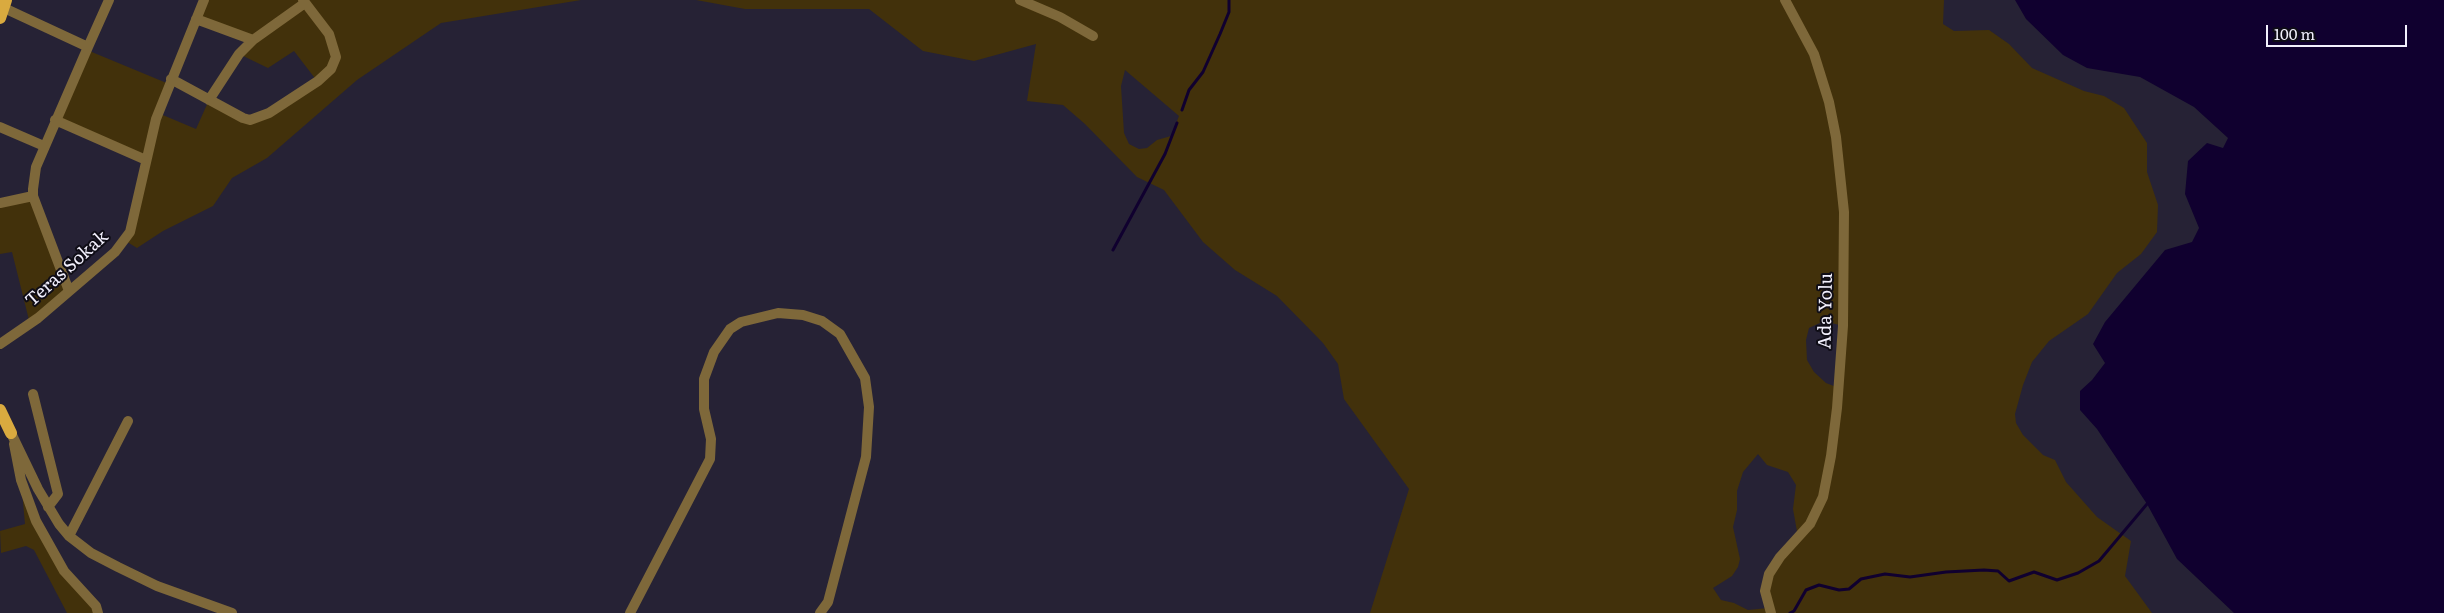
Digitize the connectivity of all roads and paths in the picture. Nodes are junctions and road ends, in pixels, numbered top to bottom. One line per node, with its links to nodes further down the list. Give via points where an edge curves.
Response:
1 (110, 0): 10 (street)
2 (204, 0): 7 (street)
3 (1020, 0): 8 (street, via 1060,16)
4 (1784, 0): 31 (street, Ada Yolu, via 1814,54 1836,137 1844,212 1843,326 1837,408 1825,490 1810,524 1769,574 1764,591)
5 (304, 1): 9 (street); 12 (street, via 329,34 336,57 331,69 318,82 269,113 250,120)
6 (4, 9): 10 (street)
7 (196, 19): 9 (street); 11 (street)
8 (1093, 36)
9 (253, 40): 12 (street, via 230,67)
10 (88, 47): 13 (street)
11 (171, 79): 12 (street); 16 (street, via 156,119)
12 (210, 100)
13 (55, 120): 15 (street); 16 (street)
14 (0, 127): 15 (street)
15 (44, 146): 17 (street, via 36,167)
16 (146, 160): 19 (street, Teras Sokak, via 130,232 115,252)
17 (33, 196): 18 (street); 19 (street)
18 (0, 203)
19 (69, 291): 20 (street, Teras Sokak, via 38,318)
20 (0, 344)
21 (33, 394): 25 (street, via 58,494)
22 (0, 410): 24 (main road)
23 (128, 421): 26 (street)
24 (11, 433): 25 (street); 27 (street, via 21,480 36,521 64,571 96,606)
25 (48, 507): 26 (street)
26 (69, 536): 28 (street, via 90,554 165,589)
27 (98, 613)
28 (232, 613)
29 (630, 613): 30 (street, via 710,459 711,438 704,409 704,379 714,352 730,330 741,322 778,313 822,321 840,334 865,378 869,407 866,457 828,602)
30 (820, 613)
31 (1770, 613)

